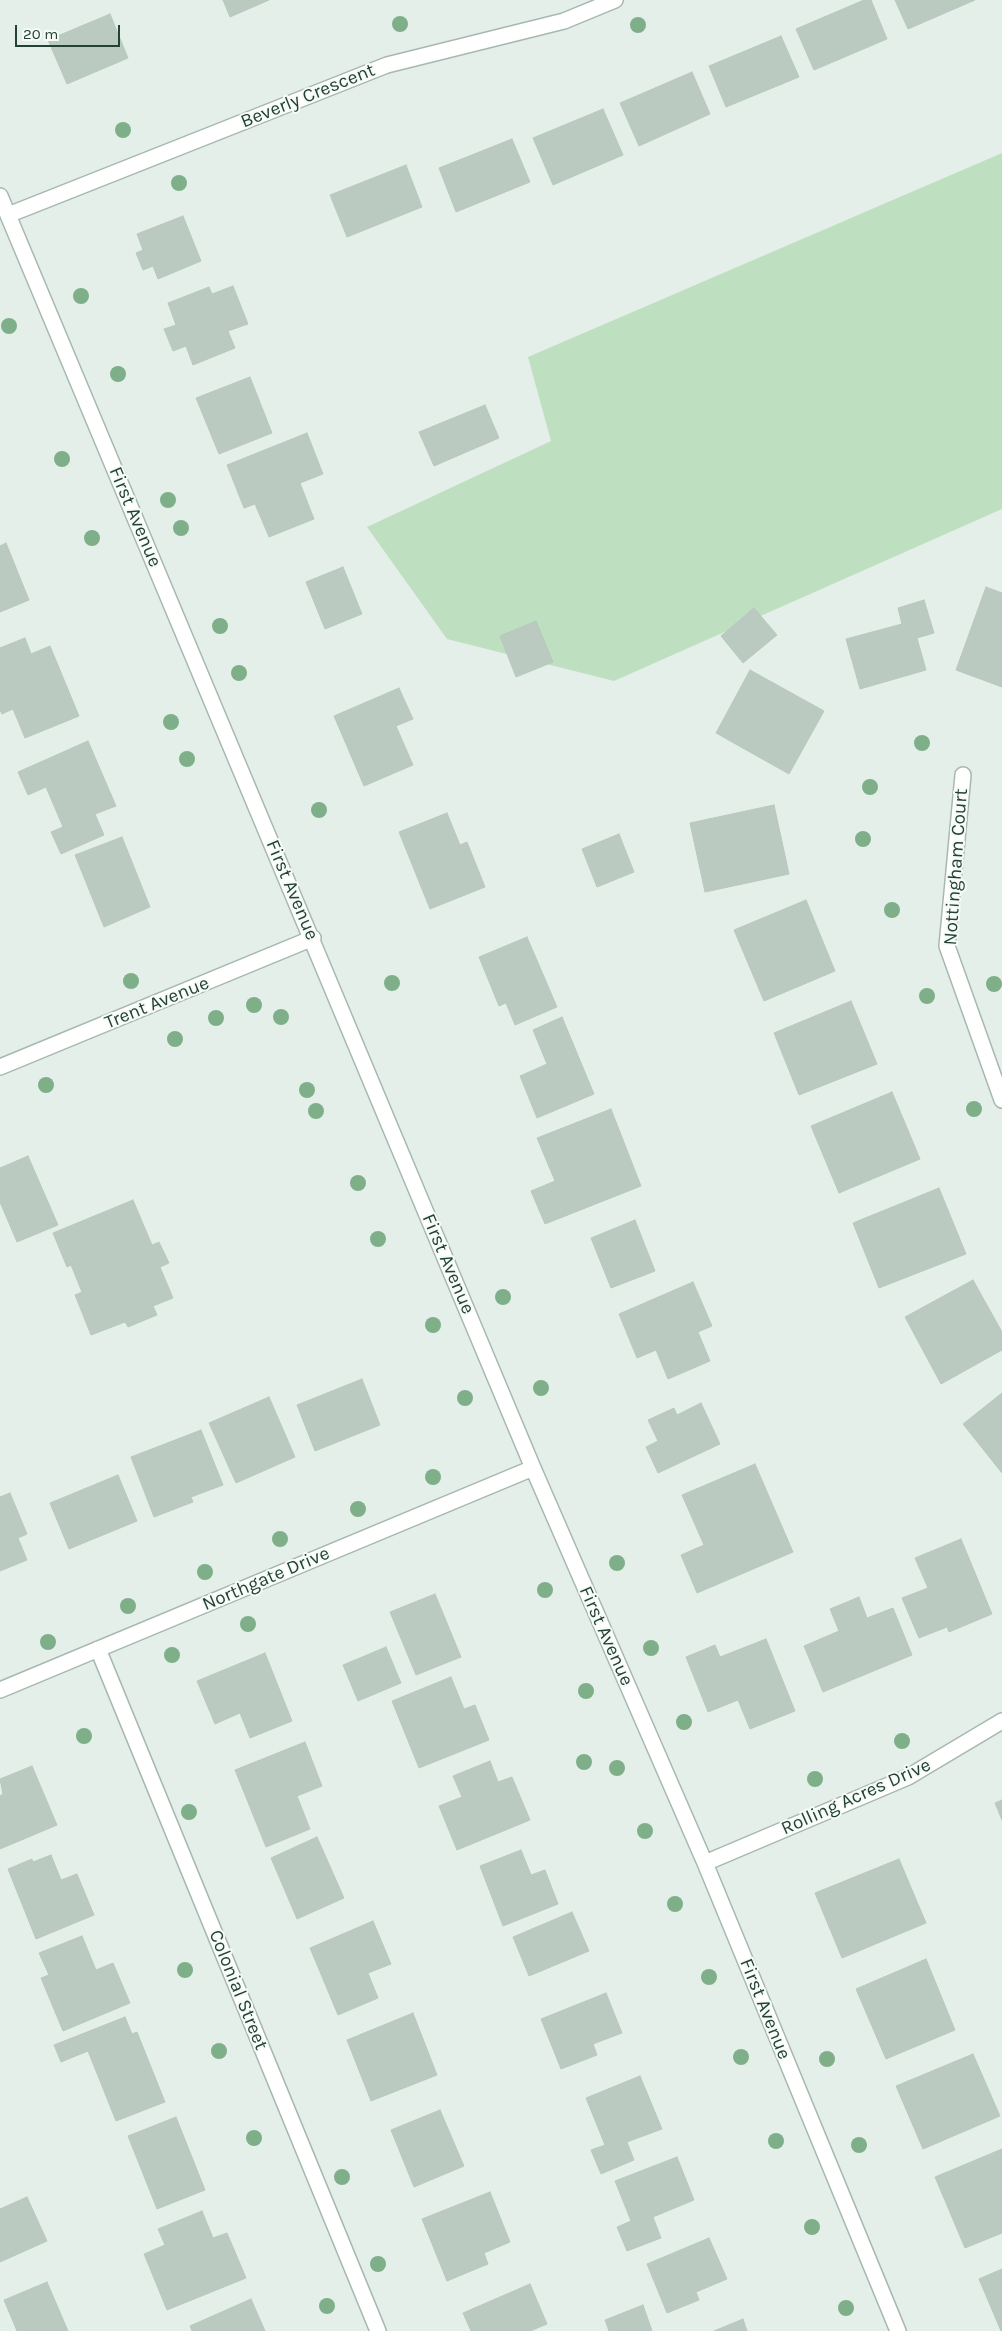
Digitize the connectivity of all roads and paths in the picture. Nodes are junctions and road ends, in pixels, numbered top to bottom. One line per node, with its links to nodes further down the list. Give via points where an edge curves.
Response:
1 (615, 0): 3 (street, Beverly Crescent, via 564,21 387,65)
2 (0, 196): 3 (street, First Avenue)
3 (8, 216): 5 (street, First Avenue)
4 (963, 774): 7 (street, Nottingham Court, via 947,946)
5 (313, 938): 6 (street, Trent Avenue); 8 (street, First Avenue)
6 (0, 1067)
7 (1002, 1100)
8 (533, 1468): 9 (street, Northgate Drive); 12 (street, First Avenue)
9 (98, 1649): 10 (street, Northgate Drive); 13 (street, Colonial Street)
10 (0, 1690)
11 (1002, 1722): 12 (street, Rolling Acres Drive, via 908,1777)
12 (705, 1863): 14 (street, First Avenue)
13 (378, 2331)
14 (898, 2331)

